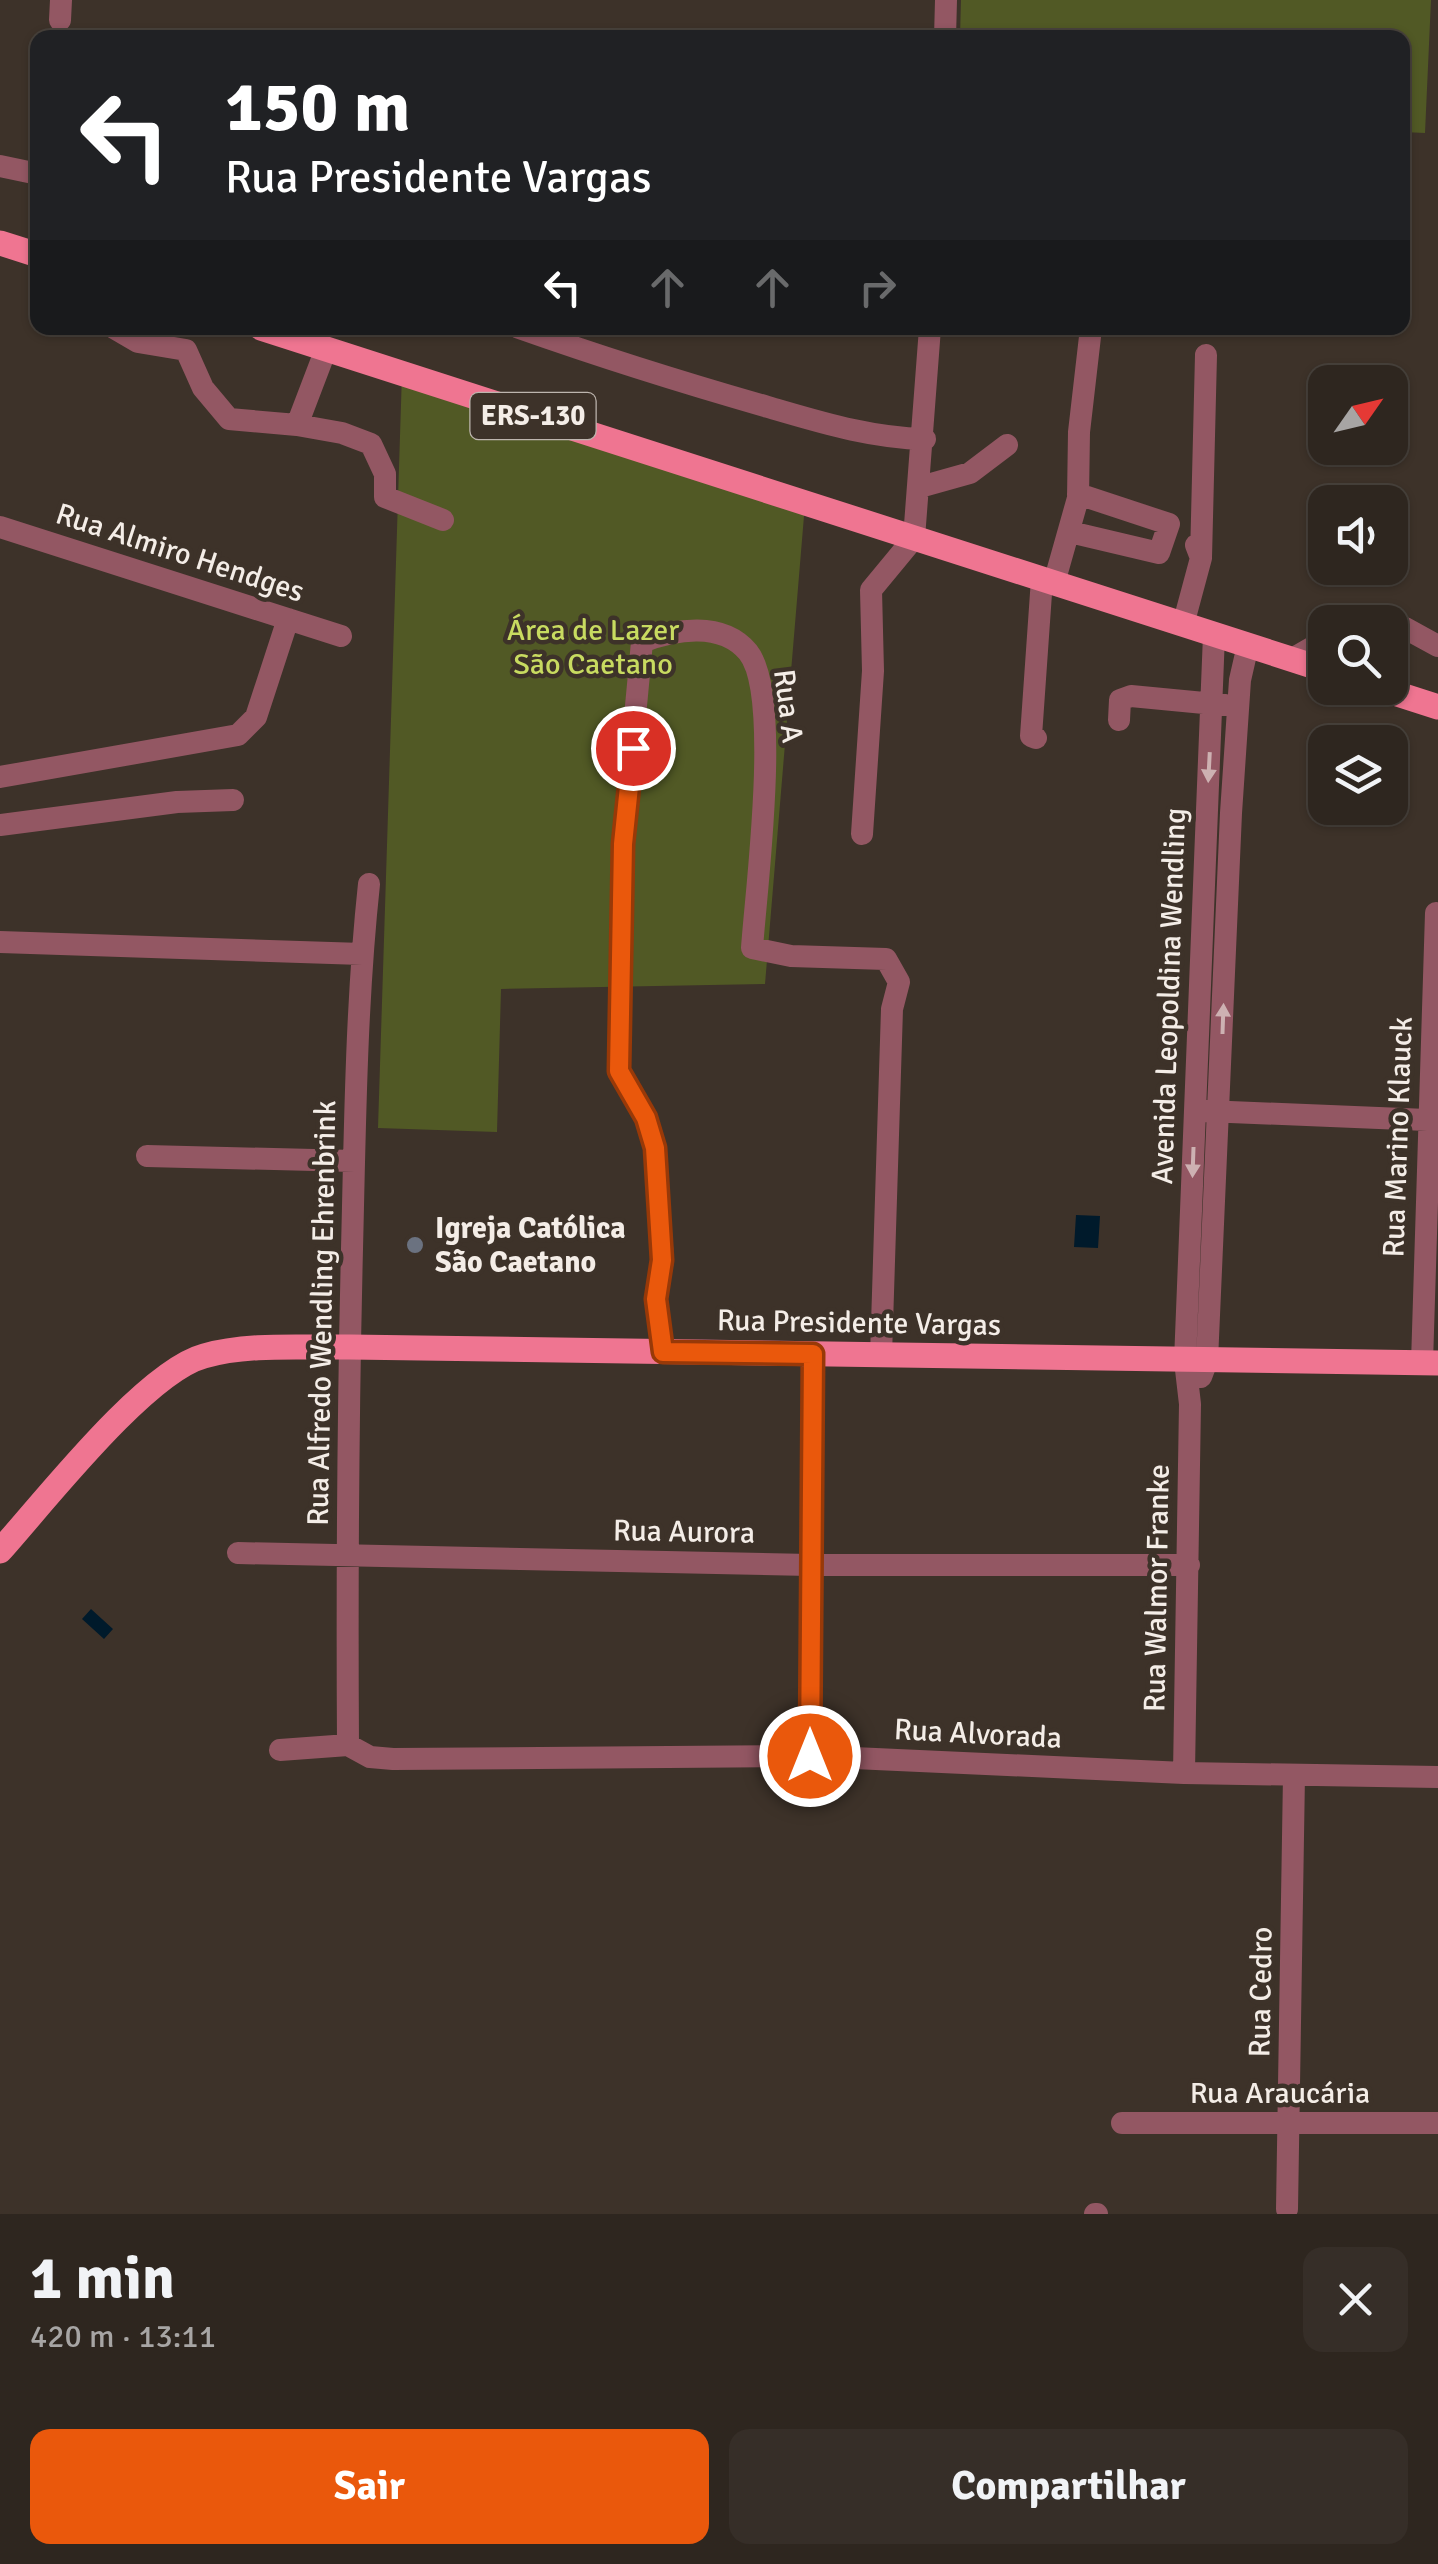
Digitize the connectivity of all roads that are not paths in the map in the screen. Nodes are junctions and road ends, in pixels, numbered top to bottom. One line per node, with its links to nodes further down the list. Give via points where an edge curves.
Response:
1 (946, 0): 2 (street)
2 (945, 30)
3 (0, 166): 4 (street)
4 (30, 172)
5 (0, 244): 6 (main road)
6 (30, 253)
7 (126, 335): 14 (street, via 186,350 203,388 228,419)
8 (283, 335): 12 (main road, ERS-130)
9 (539, 335): 15 (street, via 642,372 846,429)
10 (930, 335): 15 (street)
11 (1090, 335): 18 (street)
12 (326, 348): 14 (street); 23 (main road, ERS-130)
13 (1206, 355): 24 (street)
14 (297, 425): 19 (street, via 372,444 386,474 386,497)
15 (925, 439): 17 (street)
16 (1007, 445): 17 (street, via 970,473)
17 (920, 488): 23 (street)
18 (1078, 494): 20 (street); 22 (street)
19 (442, 520)
20 (1170, 524): 22 (street, via 1159,553); 24 (street, via 1191,529)
21 (0, 526): 26 (street, Rua Almiro Hendges)
22 (1070, 532): 25 (street)
23 (914, 538): 25 (main road, ERS-130); 45 (street, via 871,590)
24 (1201, 558): 27 (street)
25 (1048, 581): 27 (main road, ERS-130); 41 (street, via 1030,736)
26 (288, 619): 30 (street, Rua Almiro Hendges); 42 (street, via 256,717 238,734)
27 (1183, 624): 29 (main road, ERS-130)
28 (1408, 630): 32 (street)
29 (1214, 635): 31 (main road, ERS-130); 37 (street, Avenida Leopoldina Wendling)
30 (341, 636)
31 (1248, 645): 34 (main road, ERS-130); 38 (street, Avenida Leopoldina Wendling)
32 (1438, 646)
33 (1308, 650): 34 (street)
34 (1292, 659): 35 (main road, ERS-130)
35 (1308, 664)
36 (1408, 697): 39 (main road)
37 (1212, 704): 38 (street); 40 (street, via 1130,696 1120,700); 50 (street, Avenida Leopoldina Wendling, one-way to 50)
38 (1238, 706): 50 (street, Avenida Leopoldina Wendling, one-way to 38)
39 (1438, 707)
40 (1119, 720)
41 (1036, 738)
42 (0, 776)
43 (233, 800): 44 (street)
44 (0, 826)
45 (862, 834)
46 (370, 884): 49 (street, Rua Alfredo Wendling Ehrenbrink)
47 (1436, 912): 51 (street, Rua Marino Klauck)
48 (0, 942): 49 (street)
49 (362, 954): 53 (street, Rua Alfredo Wendling Ehrenbrink)
50 (1206, 1111): 51 (street); 58 (street, Avenida Leopoldina Wendling)
51 (1428, 1120): 59 (street, Rua Marino Klauck)
52 (148, 1156): 53 (street)
53 (354, 1161): 54 (street, Rua Alfredo Wendling Ehrenbrink)
54 (350, 1347): 55 (main road, Rua Presidente Vargas); 60 (main road, Rua Presidente Vargas, via 202,1356 170,1374); 62 (street, Rua Alfredo Wendling Ehrenbrink)
55 (663, 1352): 56 (main road, Rua Presidente Vargas); 57 (street, Rua A, via 655,1148 619,1071 623,844 642,642 691,630 732,636 751,655 761,686 765,772 752,948 886,959 899,982 892,1009)
56 (813, 1354): 57 (main road, Rua Presidente Vargas); 63 (street)
57 (881, 1356): 58 (main road, Rua Presidente Vargas)
58 (1196, 1361): 59 (main road, Rua Presidente Vargas); 64 (street, Rua Walmor Franke)
59 (1430, 1363)
60 (0, 1551)
61 (238, 1553): 62 (street, Rua Aurora)
62 (346, 1556): 63 (street, Rua Aurora); 65 (street, Rua Alfredo Wendling Ehrenbrink)
63 (810, 1565): 64 (street, Rua Aurora); 67 (street)
64 (1188, 1565): 68 (street, Rua Walmor Franke)
65 (348, 1745): 66 (street, Rua Alvorada); 67 (street, Rua Alvorada, via 370,1758 392,1759)
66 (280, 1750)
67 (810, 1756): 68 (street, Rua Alvorada)
68 (1184, 1773): 69 (street, Rua Alvorada)
69 (1294, 1775): 70 (street, Rua Alvorada); 73 (street, Rua Cedro)
70 (1438, 1777)
71 (1122, 2122): 73 (street, Rua Araucária)
72 (1438, 2123): 73 (street, Rua Araucária)
73 (1289, 2125): 74 (street, Rua Cedro)
74 (1287, 2209)

